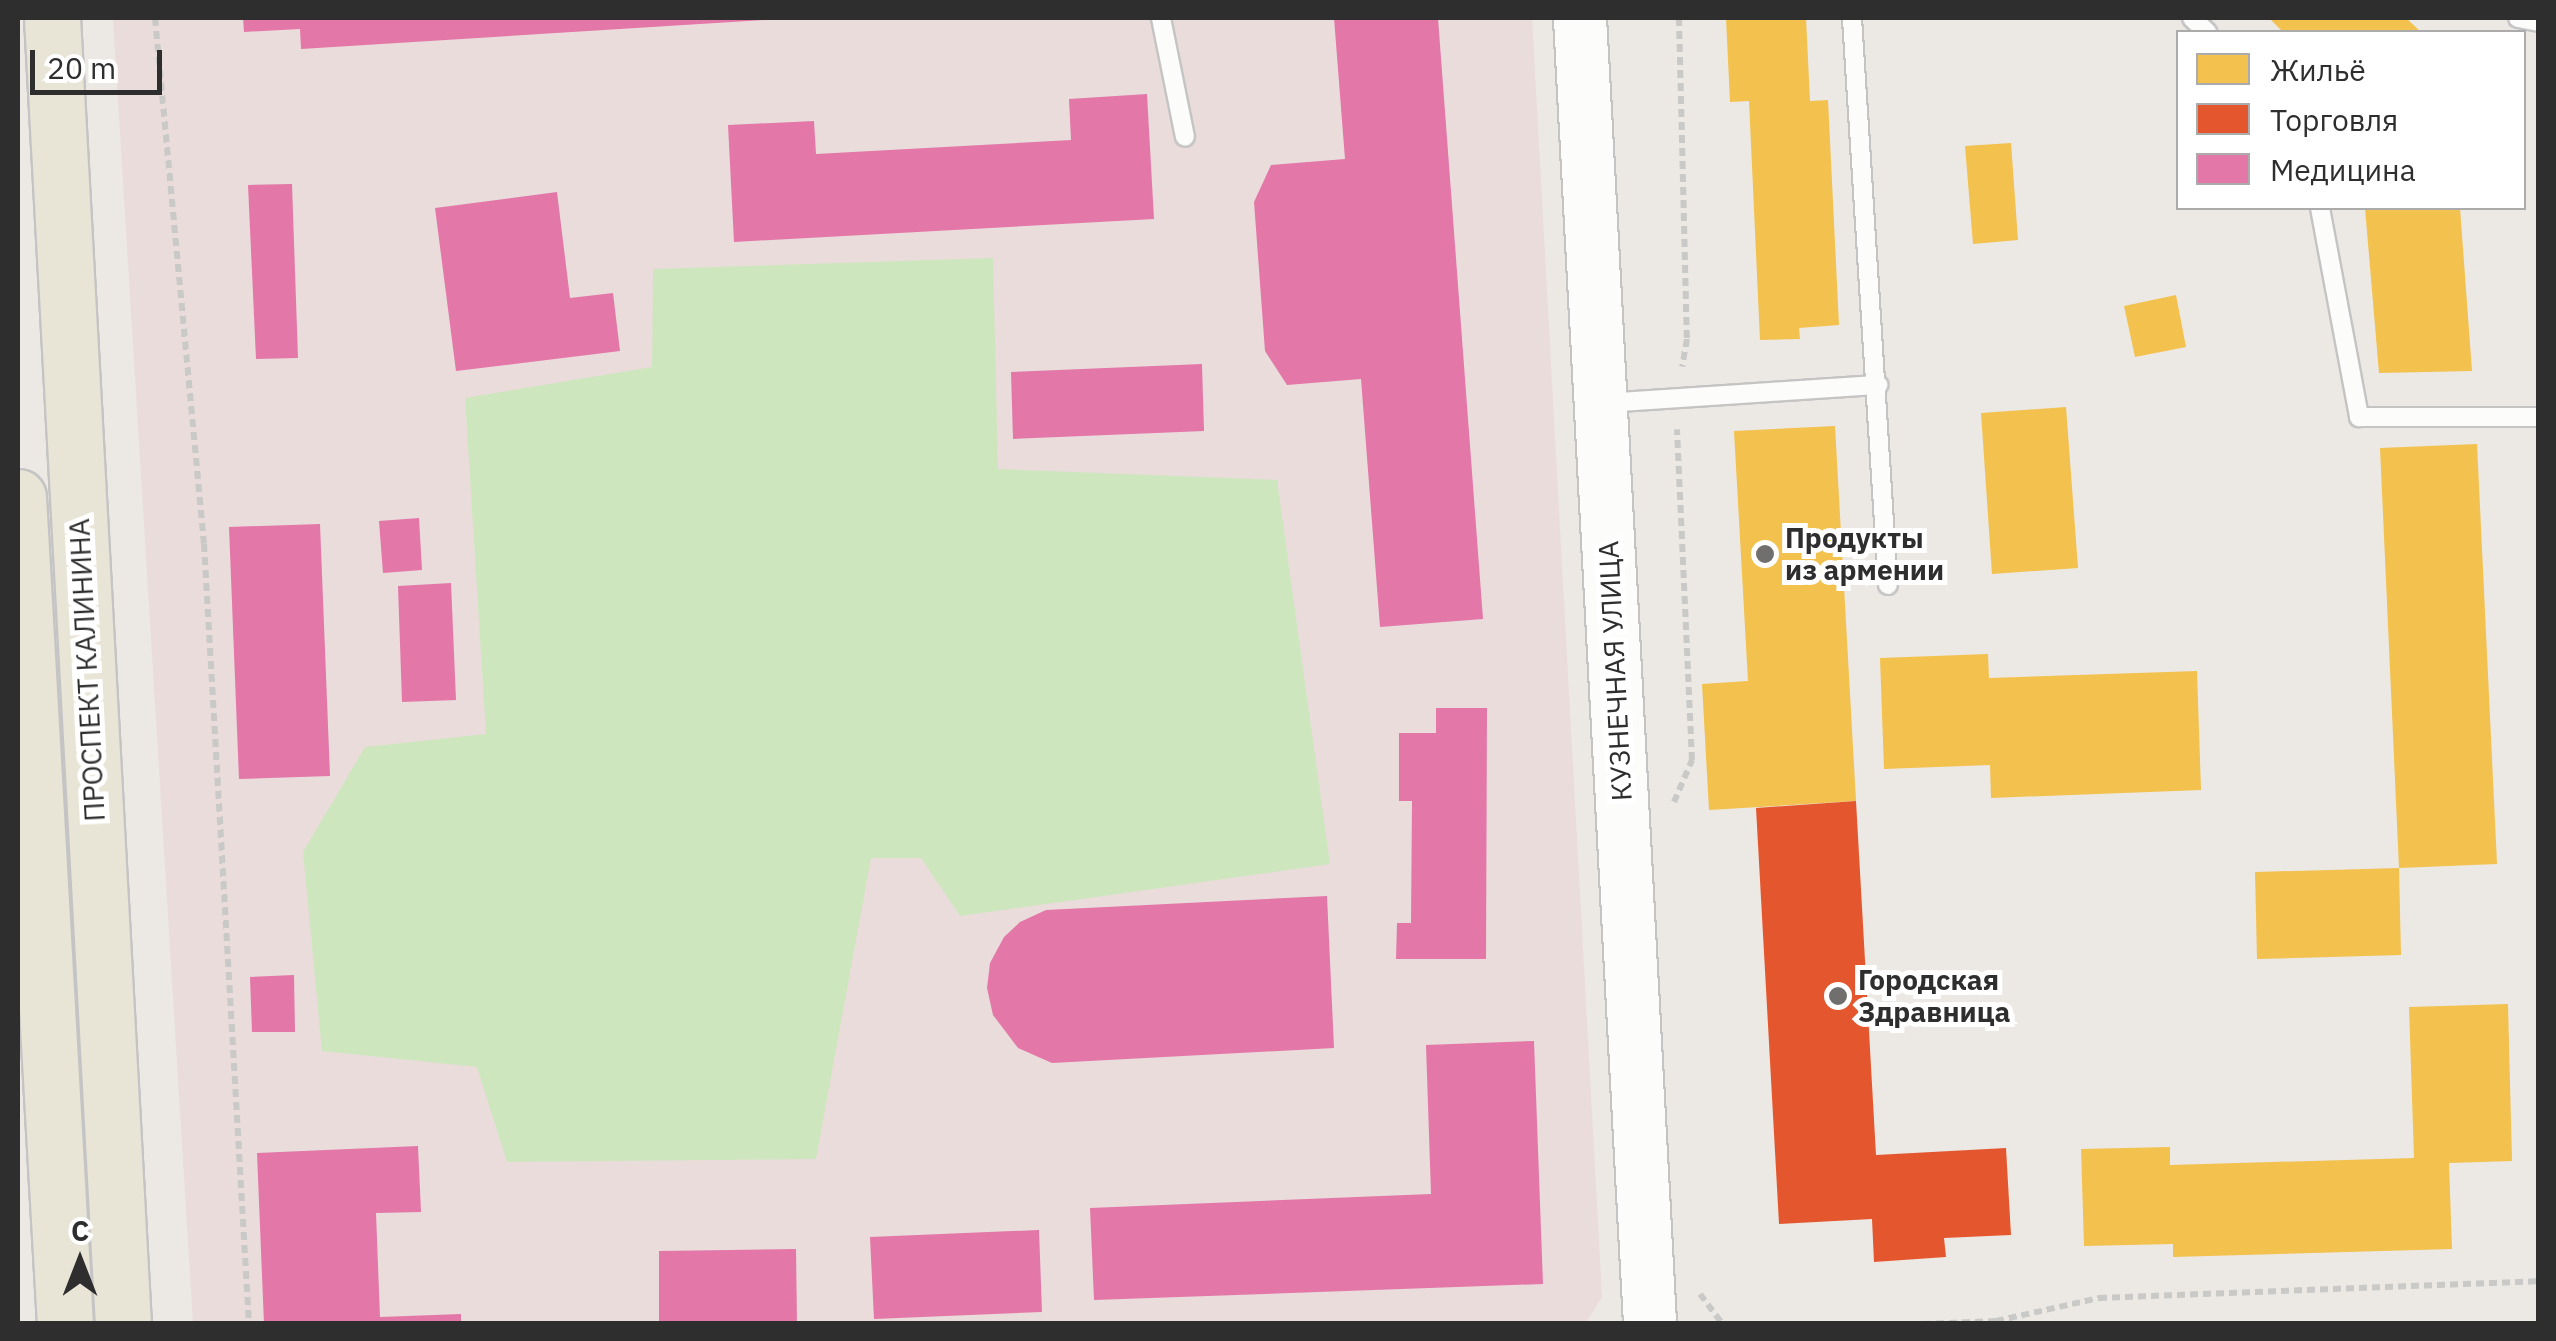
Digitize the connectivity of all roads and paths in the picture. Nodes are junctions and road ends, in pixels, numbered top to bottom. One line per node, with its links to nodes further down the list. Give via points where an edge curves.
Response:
1 (52, 18): 21 (main road, ПРОСПЕКТ КАЛИНИНА)
2 (155, 18): 22 (path, via 204,544)
3 (1161, 18): 9 (lane)
4 (1580, 18): 13 (street, КУЗНЕЧНАЯ УЛИЦА)
5 (1679, 18): 12 (path, via 1686,339)
6 (1852, 18): 11 (lane)
7 (2518, 18): 8 (lane)
8 (2538, 22)
9 (1185, 137)
10 (2320, 210): 14 (lane, via 2359,418)
11 (1878, 384): 12 (lane); 16 (lane)
12 (1676, 398): 13 (lane); 17 (path, via 1692,760 1674,798)
13 (1600, 404): 23 (street, КУЗНЕЧНАЯ УЛИЦА)
14 (2538, 417)
15 (18, 498): 20 (main road)
16 (1888, 585)
17 (1675, 817)
18 (2538, 1281): 25 (path, via 2099,1298 1996,1321)
19 (1699, 1283): 24 (path, via 1701,1300)
20 (64, 1324)
21 (123, 1324)
22 (249, 1324)
23 (1650, 1324)
24 (1723, 1324)
25 (1923, 1324)

